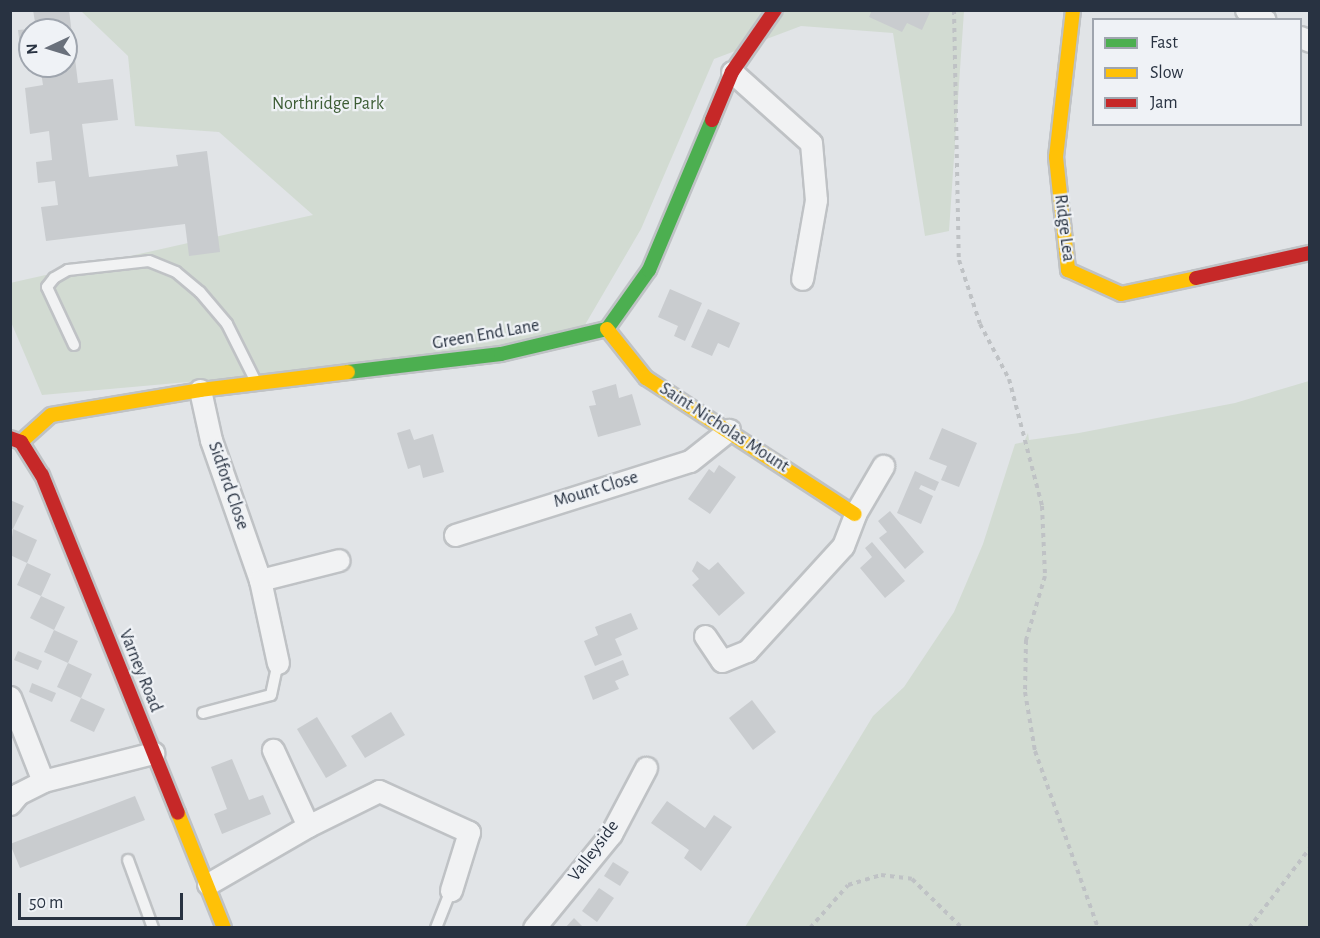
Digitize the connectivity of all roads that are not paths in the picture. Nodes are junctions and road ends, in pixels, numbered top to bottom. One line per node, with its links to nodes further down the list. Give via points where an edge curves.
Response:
1 (775, 10): 5 (street)
2 (1073, 10): 6 (street, Ridge Lea, via 1056,157 1068,270 1121,294)
3 (1246, 10): 4 (street)
4 (1261, 18)
5 (732, 72): 7 (street, via 811,143 816,200); 8 (street, via 649,270)
6 (1310, 253)
7 (802, 279)
8 (607, 329): 10 (street, Green End Lane, via 501,354); 12 (street, Saint Nicholas Mount, via 646,378)
9 (74, 345): 10 (lane, via 47,287 54,278 68,270 149,261 176,272 200,292 227,324)
10 (257, 385): 11 (street, Green End Lane)
11 (200, 390): 13 (street, Green End Lane, via 51,415); 18 (street, Sidford Close, via 212,440)
12 (729, 430): 15 (street, Saint Nicholas Mount); 16 (street, Mount Close, via 690,461)
13 (16, 440): 24 (street, Varney Road, via 42,475)
14 (883, 466): 15 (street)
15 (855, 514): 19 (street, via 843,546 747,651 722,661)
16 (455, 535)
17 (339, 561): 18 (street)
18 (260, 580): 20 (street, Sidford Close)
19 (705, 636)
20 (278, 663): 22 (lane, via 271,695)
21 (10, 697): 26 (street)
22 (203, 713)
23 (273, 750): 28 (street)
24 (153, 753): 26 (street); 30 (street, Varney Road)
25 (646, 768): 35 (street, Valleyside, via 610,834)
26 (43, 781): 27 (street, via 18,794)
27 (10, 804)
28 (308, 826): 30 (street); 31 (street, via 379,790 469,832)
29 (128, 860): 32 (lane)
30 (208, 884): 33 (street, Varney Road)
31 (451, 890): 34 (lane)
32 (153, 927)
33 (223, 927)
34 (436, 927)
35 (534, 927)

